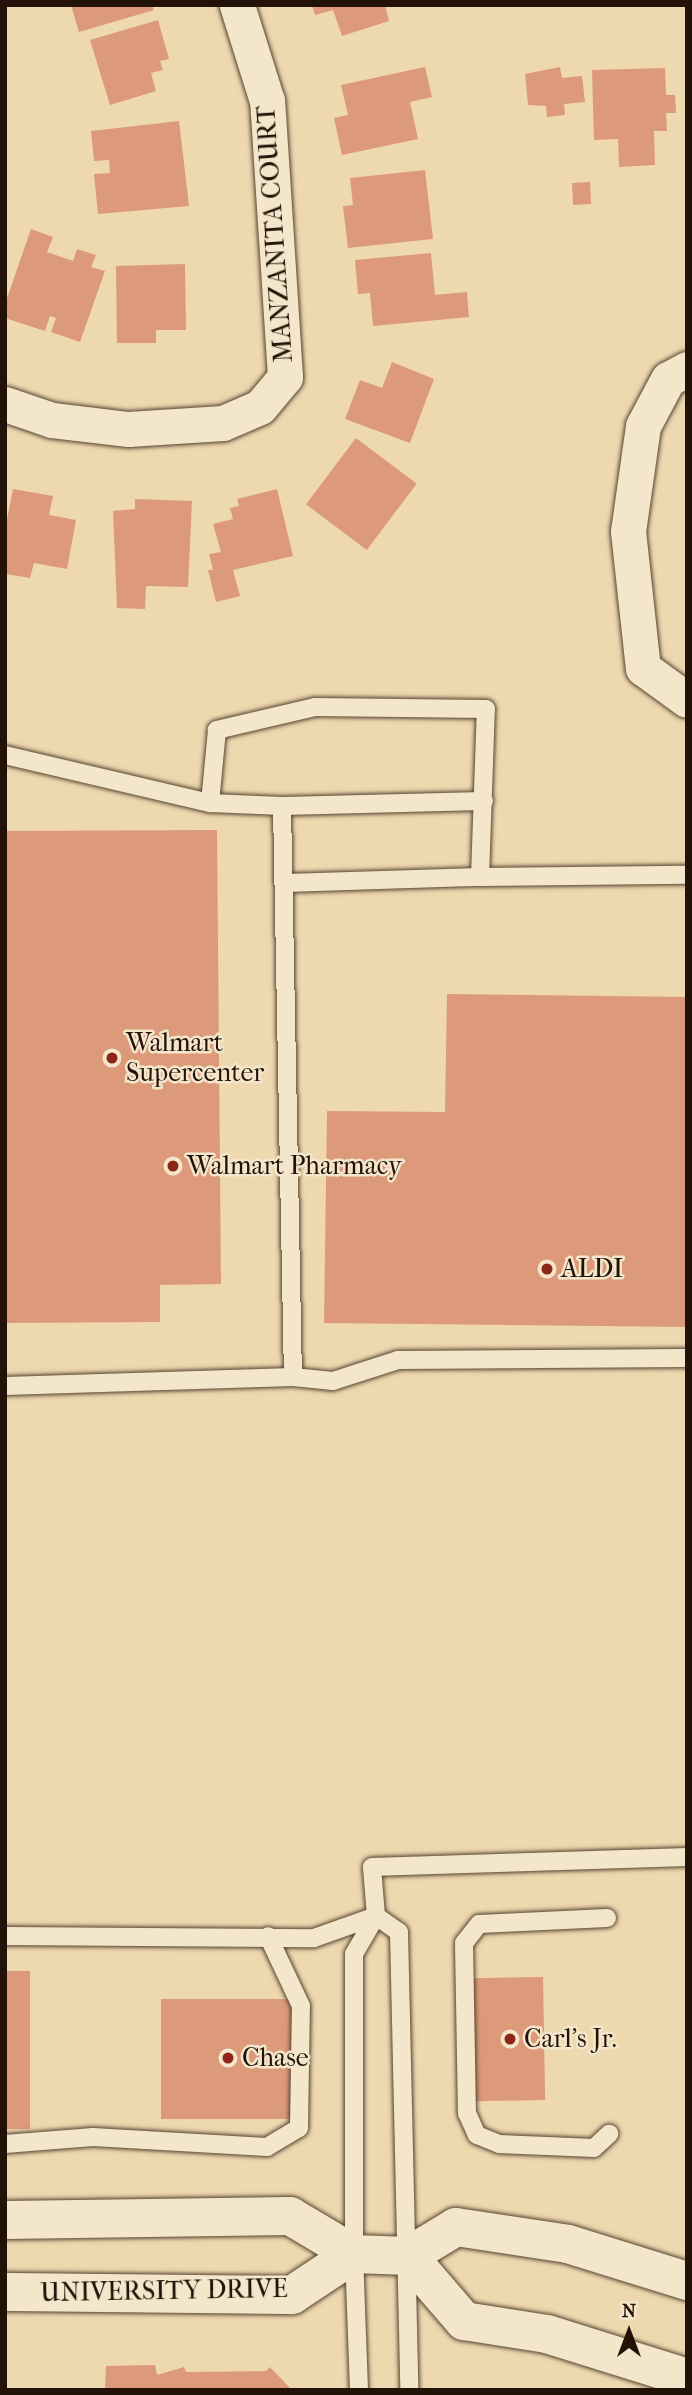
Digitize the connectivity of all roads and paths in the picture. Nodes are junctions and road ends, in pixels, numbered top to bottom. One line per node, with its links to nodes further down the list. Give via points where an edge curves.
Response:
1 (237, 5): 3 (street, MANZANITA COURT, via 267,101 285,377 260,407 223,422 128,429 52,420)
2 (687, 369): 4 (street, via 668,379 643,426 628,531 643,668)
3 (5, 404)
4 (687, 700)
5 (5, 755): 7 (lane)
6 (484, 801): 7 (lane, via 486,709 315,707 217,730); 8 (lane); 10 (lane)
7 (209, 803): 8 (lane)
8 (282, 806): 11 (lane)
9 (687, 875): 10 (lane)
10 (480, 877): 11 (lane)
11 (285, 883): 13 (lane)
12 (687, 1358): 13 (lane, via 397,1360 333,1381)
13 (293, 1377): 14 (lane)
14 (5, 1386)
15 (687, 1857): 16 (lane, via 372,1867)
16 (376, 1916): 19 (lane, via 314,1937); 23 (lane, via 354,1954); 24 (lane, via 399,1932)
17 (607, 1918): 20 (lane, via 479,1924 464,1943 467,2113 477,2135 499,2144 594,2148)
18 (5, 1936): 19 (lane)
19 (268, 1936): 21 (lane, via 301,2006 299,2128 267,2147 93,2137)
20 (609, 2134)
21 (5, 2144)
22 (5, 2220): 23 (street, via 290,2216)
23 (354, 2254): 24 (street); 26 (street, UNIVERSITY DRIVE, via 292,2295); 28 (lane)
24 (408, 2256): 25 (street, via 456,2227 568,2244); 27 (street, via 464,2321 547,2334); 29 (lane)
25 (687, 2281)
26 (5, 2292)
27 (687, 2378)
28 (359, 2390)
29 (409, 2390)

